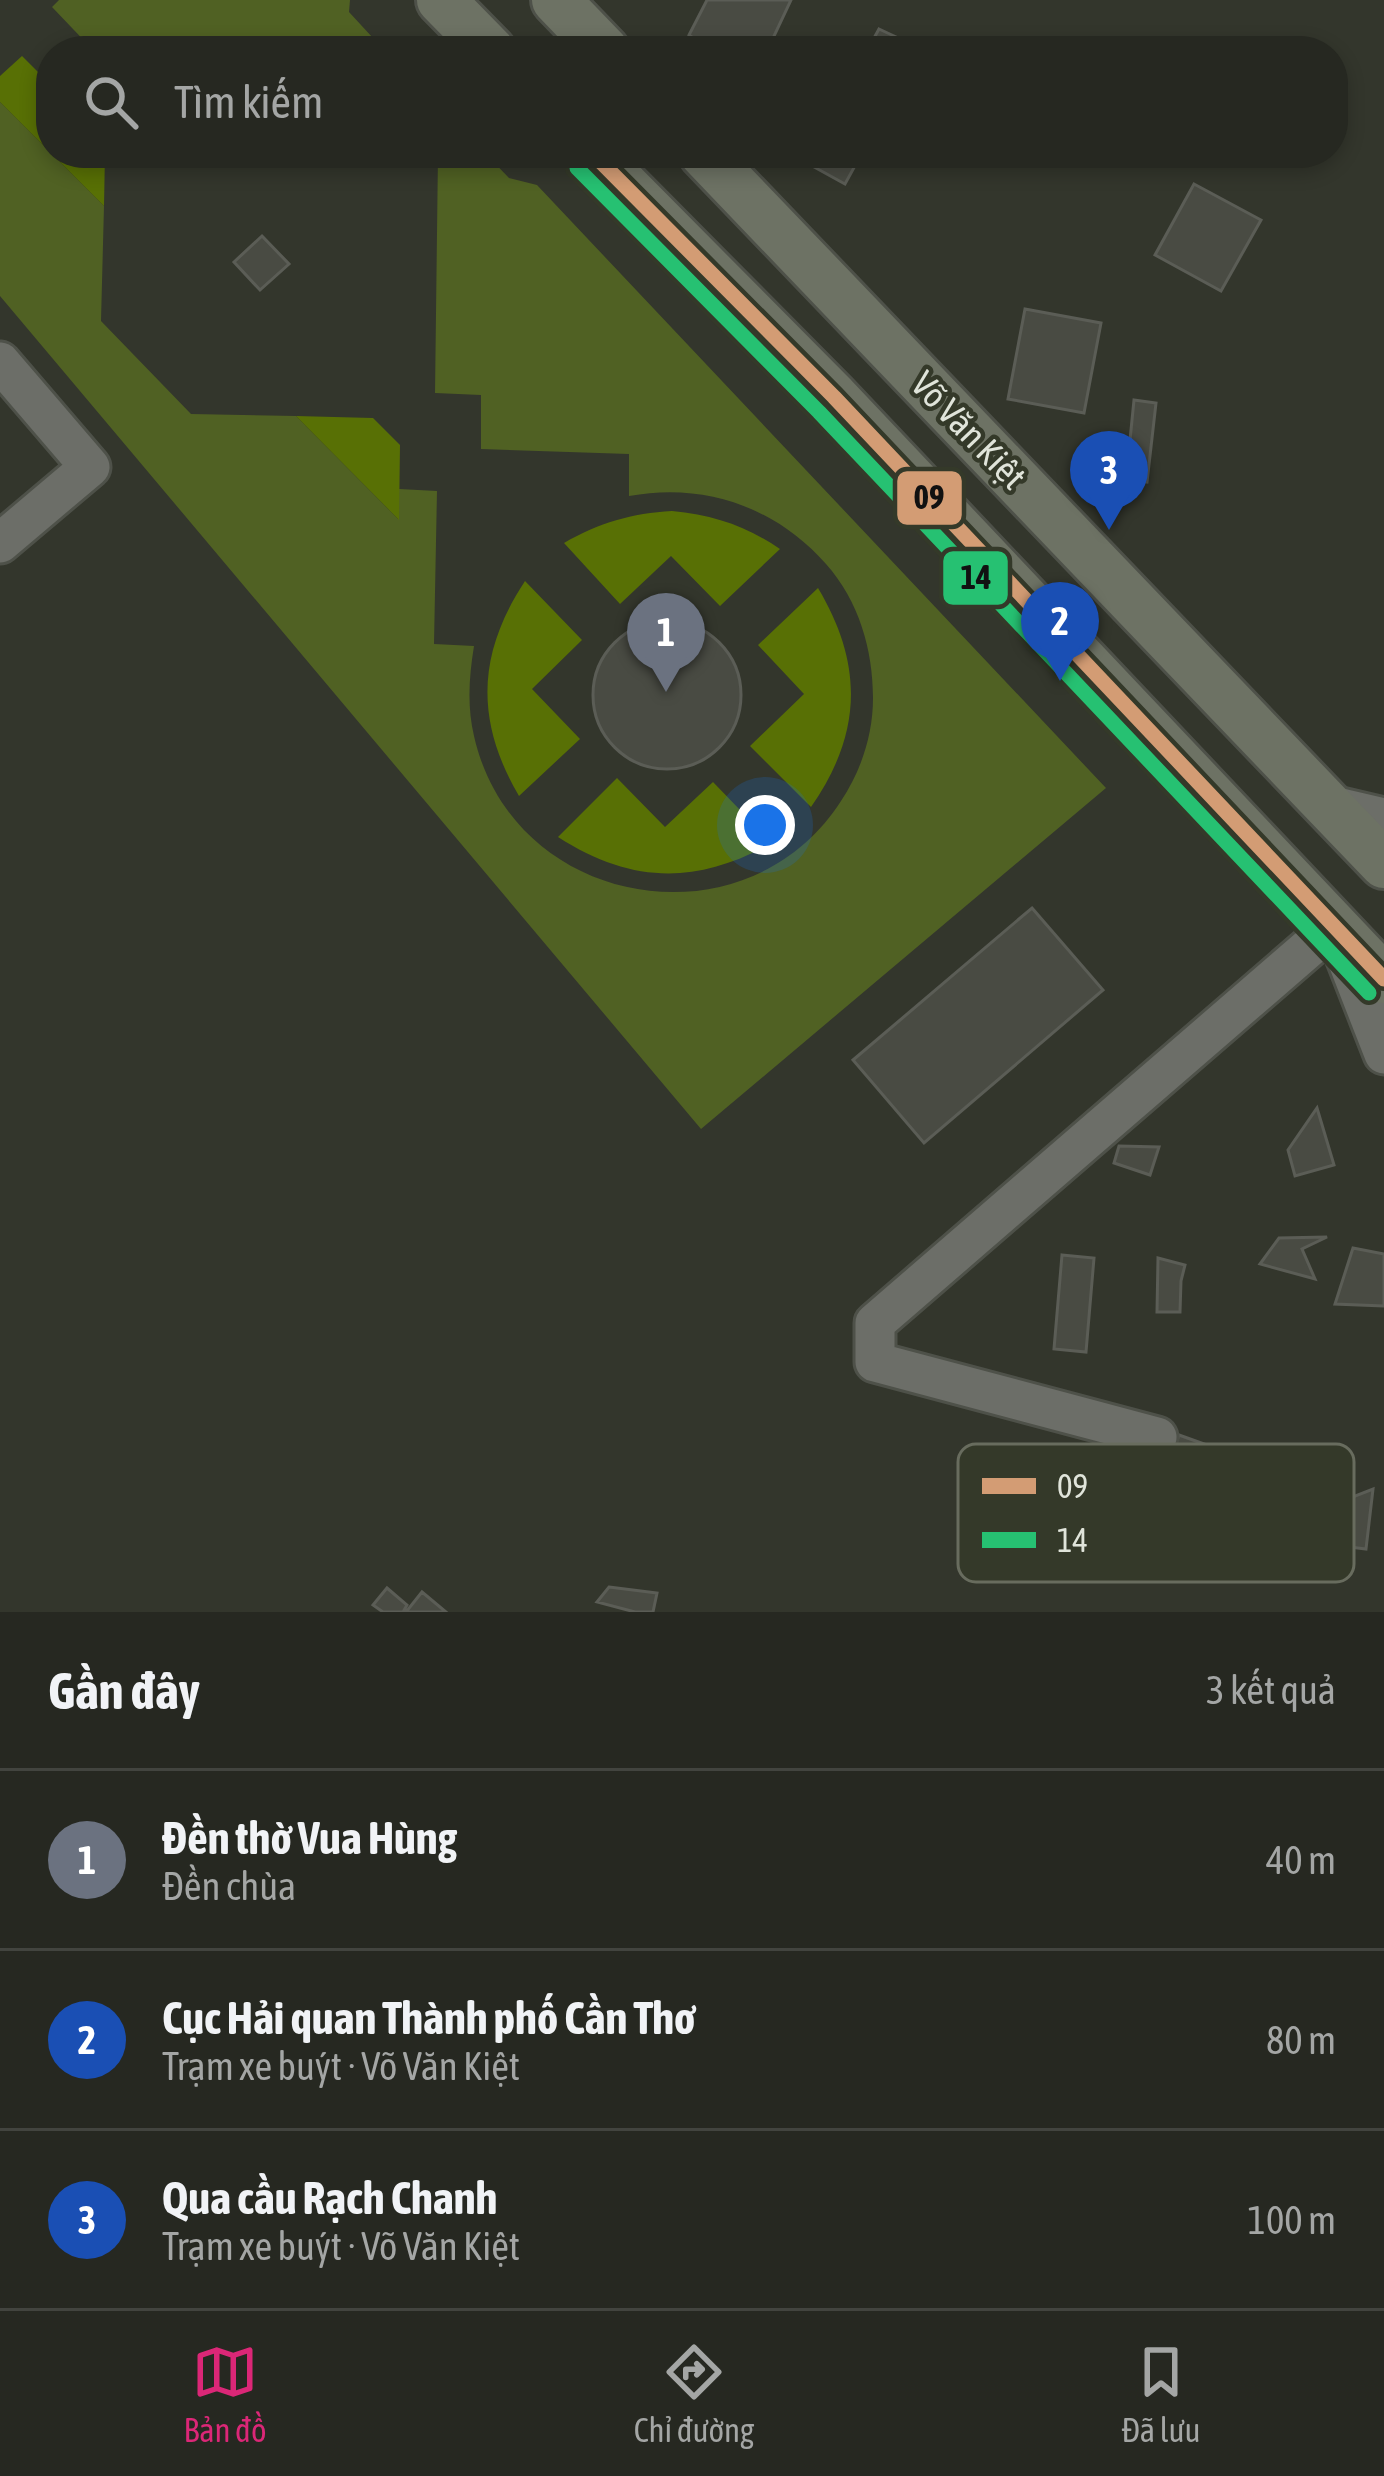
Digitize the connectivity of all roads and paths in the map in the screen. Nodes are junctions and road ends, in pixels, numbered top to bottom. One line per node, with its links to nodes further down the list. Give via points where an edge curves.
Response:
1 (441, 0): 3 (main road)
2 (556, 0): 4 (main road)
3 (476, 36)
4 (591, 36)
5 (607, 168): 12 (main road, Võ Văn Kiệt)
6 (717, 168): 9 (main road, Võ Văn Kiệt)
7 (0, 362): 8 (street, via 90,467)
8 (0, 543)
9 (1328, 805): 10 (street); 11 (main road, Võ Văn Kiệt)
10 (1384, 818)
11 (1384, 864)
12 (1334, 926): 13 (main road, Võ Văn Kiệt); 14 (street); 15 (street, via 874,1323 875,1362)
13 (1384, 979)
14 (1384, 1054)
15 (1157, 1437)

